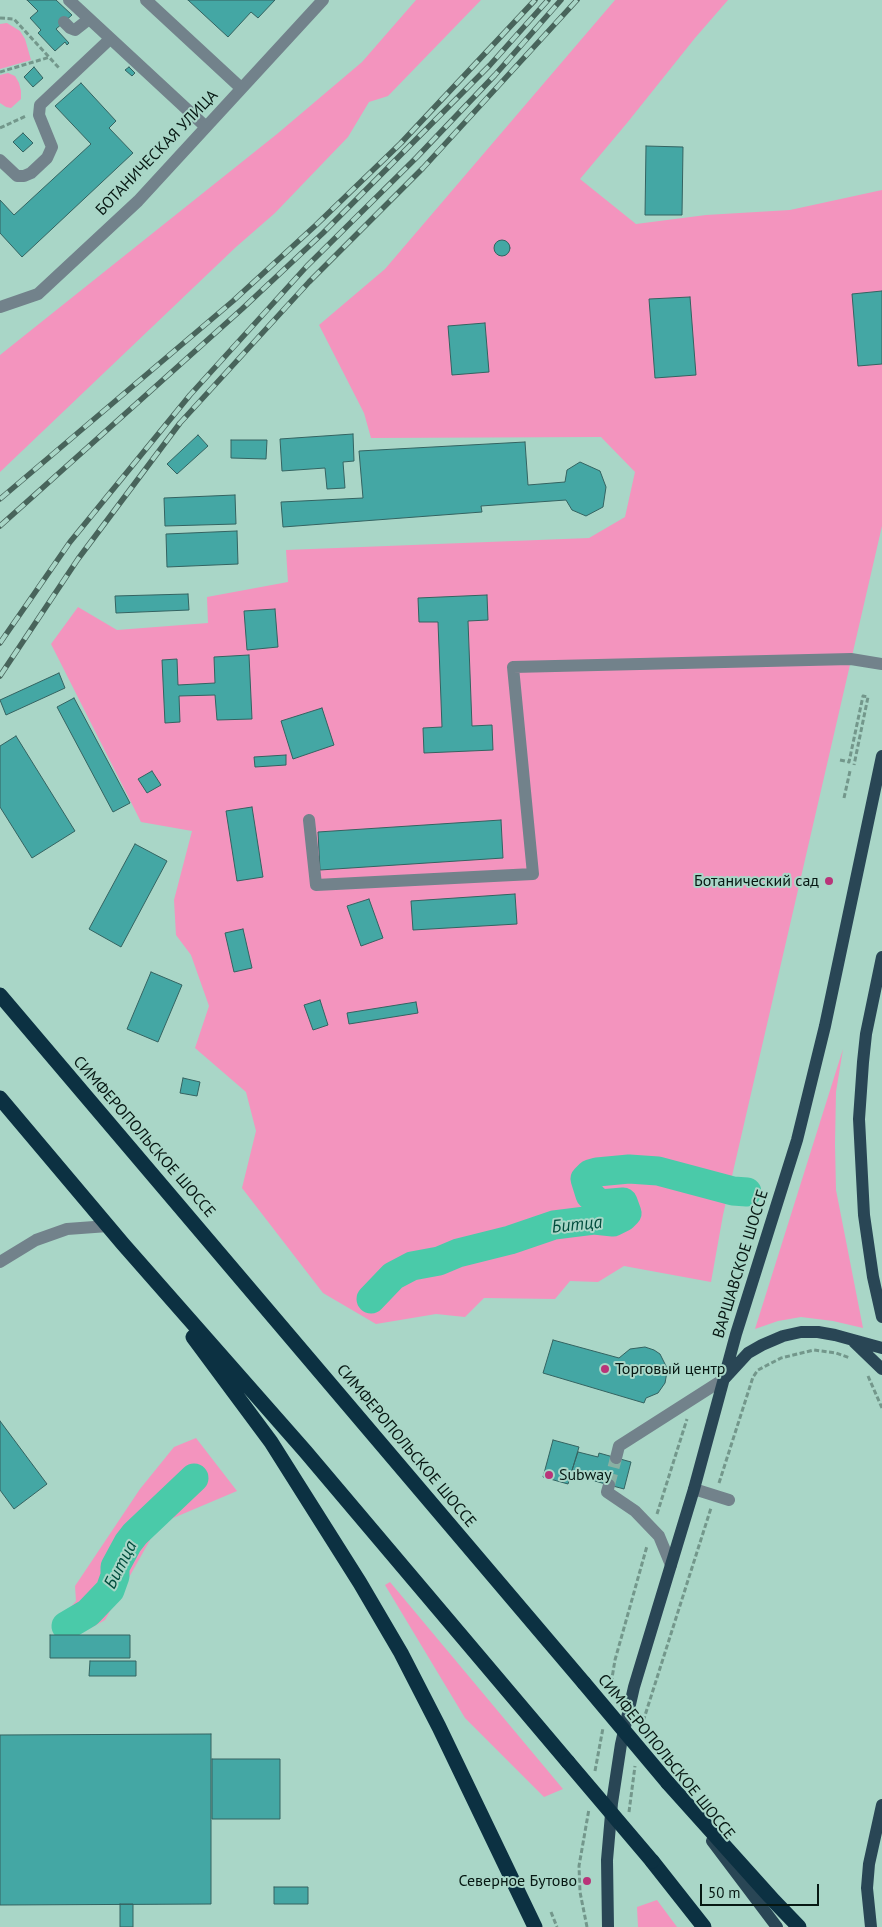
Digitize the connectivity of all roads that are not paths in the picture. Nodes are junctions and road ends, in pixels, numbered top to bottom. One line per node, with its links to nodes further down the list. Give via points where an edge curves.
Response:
1 (69, 0): 4 (street)
2 (146, 0): 7 (street)
3 (323, 0): 7 (street, БОТАНИЧЕСКАЯ УЛИЦА)
4 (89, 19): 5 (street, via 76,30); 6 (street)
5 (64, 22)
6 (110, 39): 8 (street); 9 (street, via 43,101 38,110 52,147 47,158 24,176 17,176)
7 (241, 88): 8 (street, БОТАНИЧЕСКАЯ УЛИЦА)
8 (206, 127): 10 (street, БОТАНИЧЕСКАЯ УЛИЦА, via 138,201 38,294)
9 (0, 160)
10 (0, 307)
11 (882, 664): 13 (street, via 852,659 513,667 533,874 316,885)
12 (882, 756): 24 (main road, ВАРШАВСКОЕ ШОССЕ, via 825,1026 797,1140)
13 (309, 820)
14 (882, 957): 20 (main road, via 866,1034 859,1119 864,1215)
15 (0, 996): 30 (highway, СИМФЕРОПОЛЬСКОЕ ШОССЕ, bridge)
16 (0, 1098): 17 (highway)
17 (108, 1226): 18 (highway); 19 (street, via 67,1229 36,1240)
18 (123, 1244): 32 (highway, via 271,1442 360,1583 401,1653); 34 (highway, bridge, via 305,1451 652,1861)
19 (0, 1262)
20 (882, 1317)
21 (852, 1340): 22 (main road); 23 (main road); 24 (main road, via 818,1332 782,1336 748,1353)
22 (882, 1348)
23 (882, 1369)
24 (724, 1379): 25 (street, via 619,1446); 27 (main road, ВАРШАВСКОЕ ШОССЕ)
25 (616, 1458)
26 (609, 1485): 29 (street, via 607,1492 635,1511 659,1536)
27 (694, 1489): 28 (street); 29 (main road, ВАРШАВСКОЕ ШОССЕ)
28 (729, 1500)
29 (671, 1565): 33 (main road, ВАРШАВСКОЕ ШОССЕ, via 634,1687 621,1744 607,1860)
30 (668, 1783): 35 (main road, СИМФЕРОПОЛЬСКОЕ ШОССЕ); 36 (highway)
31 (882, 1805): 37 (main road, via 869,1864 867,1888)
32 (535, 1927)
33 (608, 1927)
34 (704, 1927)
35 (777, 1927)
36 (799, 1927)
37 (871, 1927)

